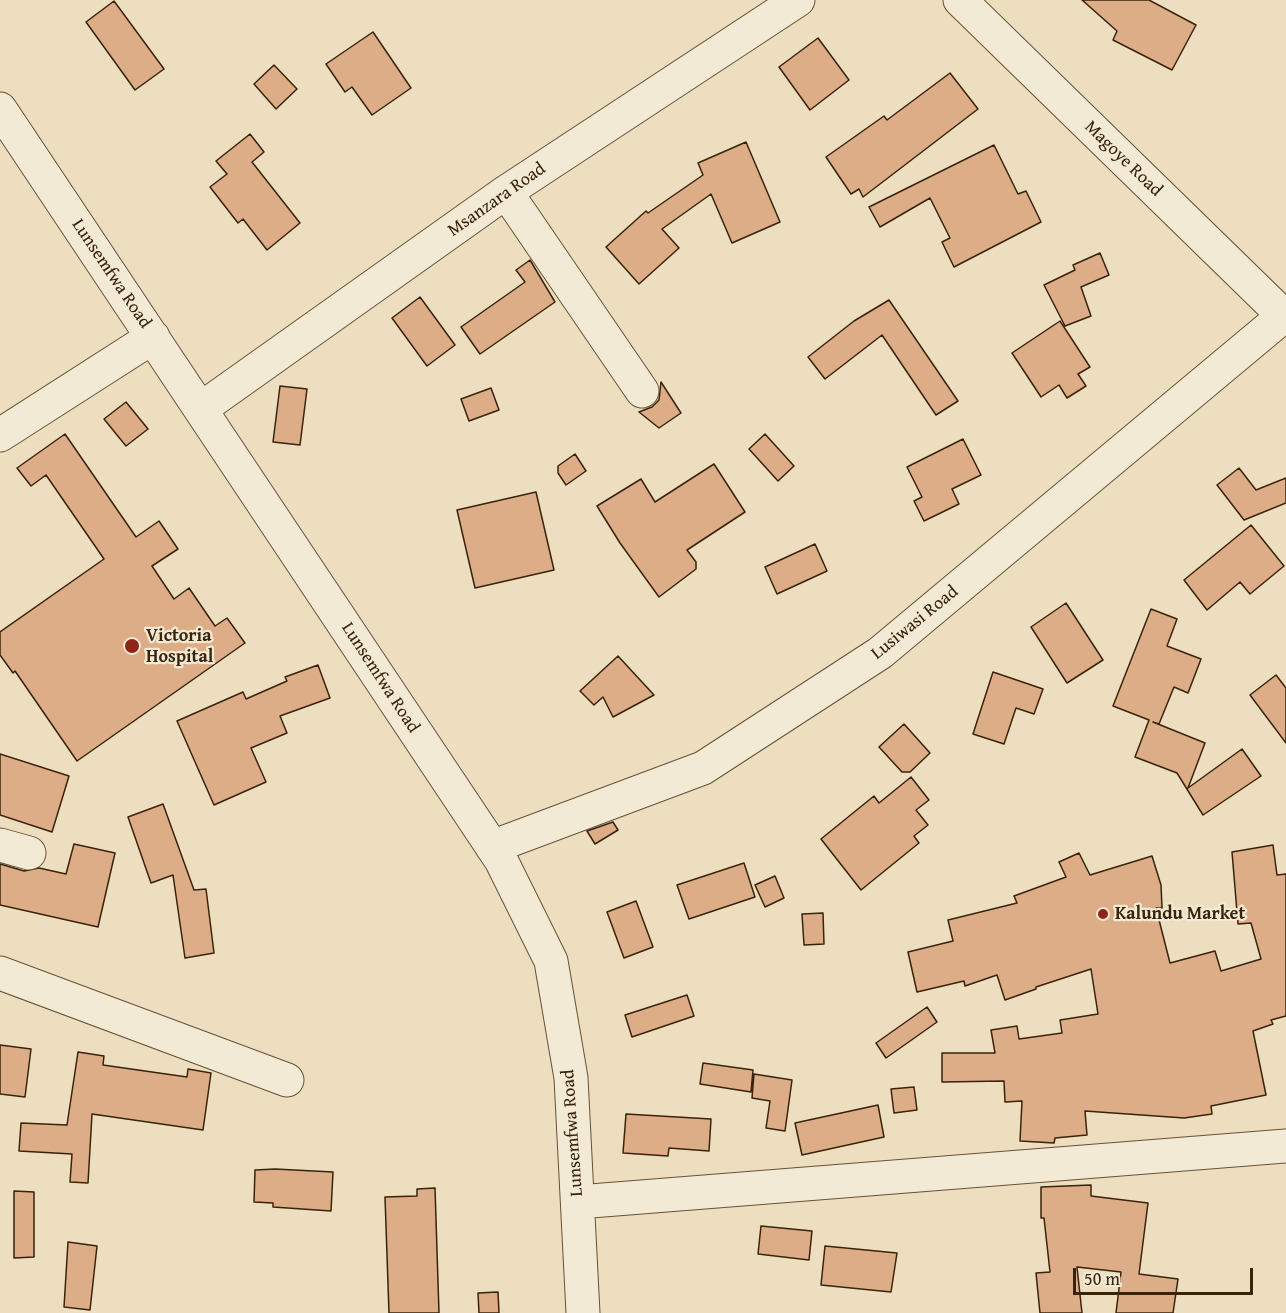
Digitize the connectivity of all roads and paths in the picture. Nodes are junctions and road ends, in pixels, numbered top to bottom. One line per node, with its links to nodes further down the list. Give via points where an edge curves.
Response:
1 (798, 0): 4 (street, Msanzara Road)
2 (960, 0): 5 (street, Magoye Road)
3 (0, 109): 6 (street, Lunsemfwa Road)
4 (506, 192): 7 (street); 8 (street, Msanzara Road)
5 (1285, 316): 10 (street, Lusiwasi Road, via 880,653 703,768)
6 (153, 337): 8 (street, Lunsemfwa Road); 9 (street)
7 (642, 391)
8 (202, 408): 10 (street, Lunsemfwa Road)
9 (0, 435)
10 (492, 847): 14 (street, Lunsemfwa Road, via 551,961 571,1078)
11 (0, 973): 12 (street)
12 (287, 1080)
13 (1286, 1146): 14 (street)
14 (578, 1202): 15 (street, Lunsemfwa Road)
15 (584, 1313)

